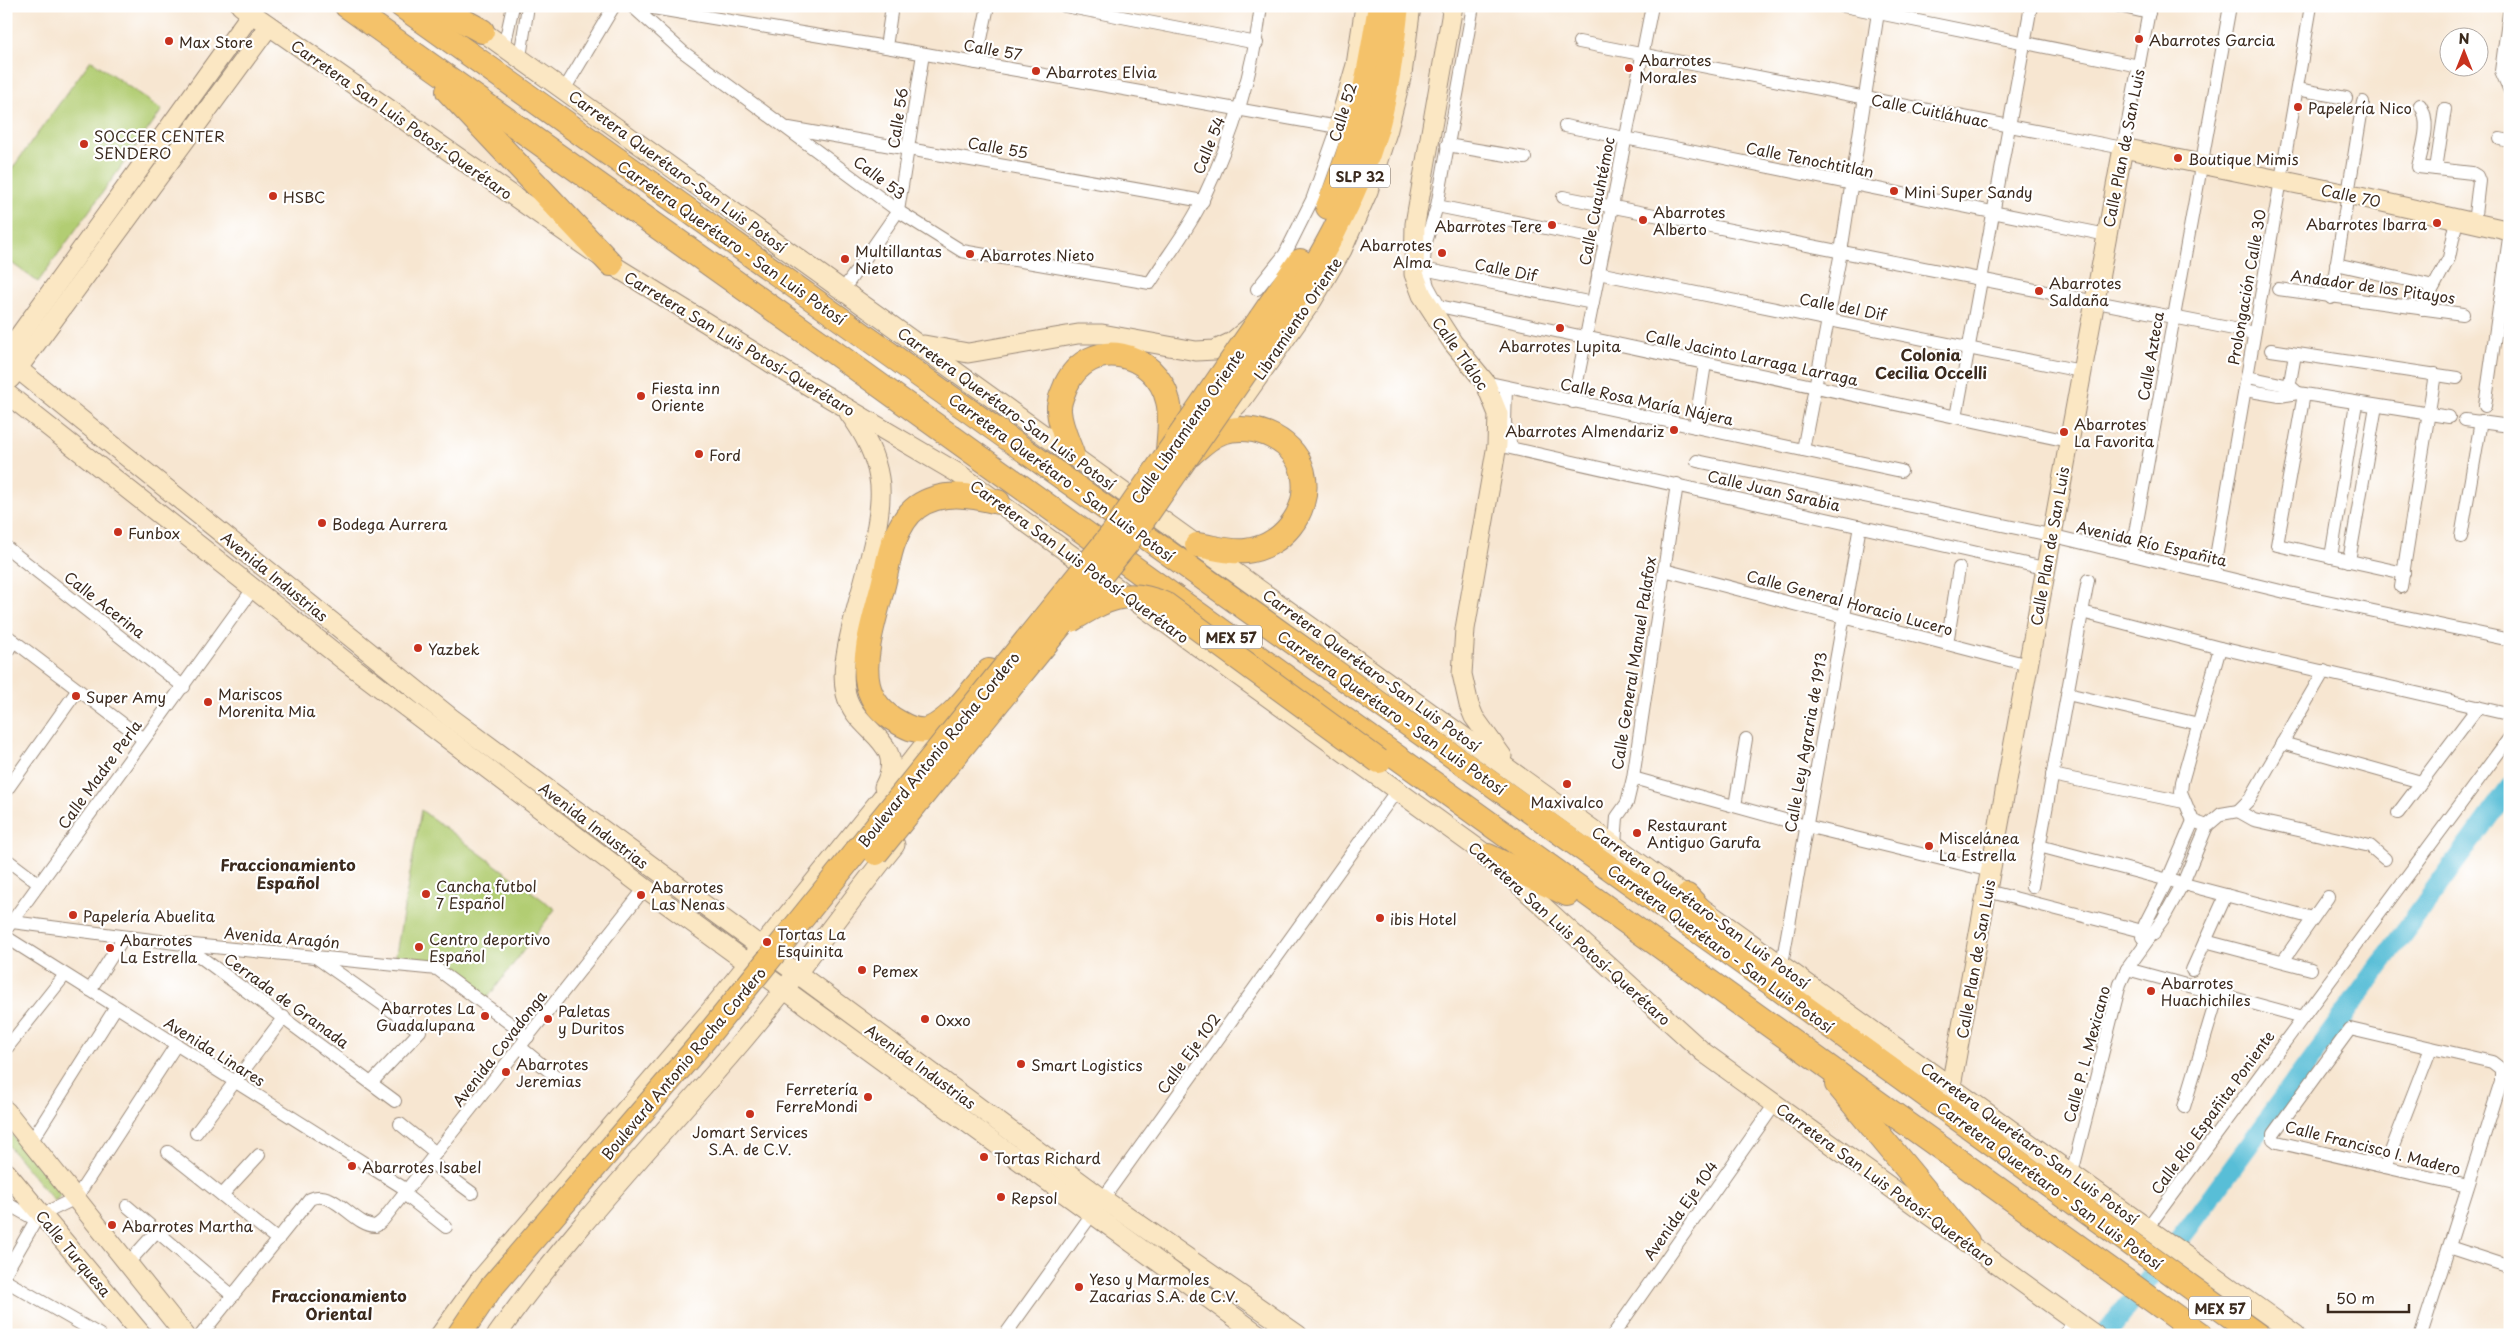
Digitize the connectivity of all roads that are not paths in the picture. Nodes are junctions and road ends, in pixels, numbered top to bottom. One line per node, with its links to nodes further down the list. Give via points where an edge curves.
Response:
1 (347, 6): 40 (highway, Carretera Querétaro - San Luis Potosí / MEX 57)
2 (402, 6): 248 (highway, Carretera Querétaro - San Luis Potosí / MEX 57)
3 (436, 6): 33 (highway)
4 (448, 6): 33 (main road, Carretera Querétaro-San Luis Potosí)
5 (513, 6): 39 (street)
6 (528, 6): 39 (street)
7 (614, 6): 47 (street)
8 (632, 6): 64 (street, Calle 53, via 682,51)
9 (641, 6): 38 (street, Calle 57)
10 (892, 6): 38 (street)
11 (988, 6): 43 (street)
12 (1065, 6): 36 (street)
13 (1261, 6): 36 (street, Calle 54)
14 (1365, 6): 61 (main road, Calle 52, via 1356,65)
15 (1368, 6): 45 (highway)
16 (1380, 6): 45 (highway, Libramiento Oriente / SLP 32)
17 (1396, 6): 45 (highway, Libramiento Oriente / SLP 32)
18 (1409, 6): 45 (highway); 145 (main road, Libramiento Oriente, via 1402,74 1388,129 1368,191 1342,250 1312,302 1242,400)
19 (1473, 6): 31 (street, Calle Tláloc)
20 (1652, 6): 42 (street, Calle Cuauhtémoc)
21 (1844, 6): 28 (street)
22 (2031, 6): 37 (street)
23 (2119, 6): 29 (street)
24 (2230, 6): 70 (street, Calle Azteca)
25 (2311, 6): 46 (street, Prolongación Calle 30)
26 (2510, 6): 34 (street)
27 (246, 10): 32 (main road, Carretera San Luis Potosí-Querétaro); 55 (main road)
28 (1879, 10): 37 (street); 51 (street)
29 (2150, 10): 44 (street, Calle Plan de San Luis)
30 (1452, 13): 31 (street); 49 (main road, Calle Tláloc)
31 (1470, 22): 50 (street, Calle Tláloc)
32 (269, 26): 58 (main road); 86 (main road, Carretera San Luis Potosí-Querétaro)
33 (482, 31): 39 (main road, Carretera Querétaro-San Luis Potosí)
34 (2507, 40): 48 (street, via 2501,71)
35 (1579, 42): 42 (street, Calle Cuitláhuac)
36 (1257, 43): 57 (street, Calle 54)
37 (2025, 43): 44 (street); 60 (street)
38 (886, 47): 41 (street, Calle 57)
39 (512, 52): 47 (main road, Carretera Querétaro-San Luis Potosí)
40 (412, 53): 86 (highway); 230 (highway, Carretera Querétaro - San Luis Potosí / MEX 57, via 829,348)
41 (923, 54): 43 (street, Calle 57); 67 (street, Calle 56)
42 (1642, 54): 51 (street, Calle Cuitláhuac); 65 (street, Calle Cuauhtémoc)
43 (976, 63): 57 (street, Calle 57)
44 (2138, 66): 68 (street, Calle Plan de San Luis)
45 (1380, 70): 61 (highway); 106 (highway, Libramiento Oriente / SLP 32, via 1358,123 1341,178)
46 (2297, 89): 52 (street); 72 (street, Prolongación Calle 30)
47 (564, 90): 95 (main road, Carretera Querétaro-San Luis Potosí)
48 (2510, 92)
49 (1438, 93): 50 (street); 88 (main road, Calle Tláloc, via 1415,224)
50 (1456, 96): 66 (street, Calle Tláloc)
51 (1865, 98): 60 (street, Calle Cuitláhuac); 73 (street)
52 (2346, 98)
53 (2363, 102): 74 (street)
54 (2420, 105): 62 (street, via 2425,112)
55 (184, 106): 58 (main road); 96 (main road)
56 (2445, 109): 63 (street)
57 (1240, 110): 61 (street, Calle 57); 76 (street, Calle 54)
58 (202, 120): 100 (main road)
59 (1566, 126): 65 (street, Calle Tenochtitlan)
60 (2009, 126): 68 (street, Calle Cuitláhuac); 80 (street)
61 (1338, 127): 93 (street, Calle 52, via 1308,208 1285,254)
62 (2426, 127): 63 (street); 71 (street, via 2418,167)
63 (2442, 127): 71 (street)
64 (786, 128): 67 (street, Calle 55); 79 (street, Calle 53)
65 (1626, 139): 73 (street, Calle Tenochtitlan); 78 (street, Calle Cuauhtémoc)
66 (1447, 145): 69 (street); 77 (street, Calle Tláloc)
67 (908, 148): 76 (street, Calle 55); 79 (street, Calle 56)
68 (2123, 148): 70 (main road, Calle Cuitláhuac); 83 (main road, Calle Plan de San Luis)
69 (1525, 158)
70 (2202, 163): 72 (main road, Calle Cuitláhuac); 104 (street, Calle Azteca)
71 (2436, 169): 81 (street, via 2477,176 2479,180)
72 (2281, 180): 74 (main road, Calle 70); 107 (street, Prolongación Calle 30)
73 (1852, 185): 80 (street, Calle Tenochtitlan); 85 (street)
74 (2347, 194): 81 (main road, Calle 70); 87 (street)
75 (1563, 197): 78 (street)
76 (1203, 201): 91 (street, Calle 54)
77 (1437, 206): 84 (street); 88 (street, Calle Tláloc)
78 (1612, 207): 84 (street, Calle Cuauhtémoc); 85 (street)
79 (898, 212): 91 (street, Calle 53, via 962,251); 95 (street, Calle 56)
80 (1995, 213): 83 (street, Calle Tenochtitlan); 90 (street)
81 (2466, 221): 82 (main road, Calle 70); 92 (street)
82 (2510, 231): 131 (street)
83 (2106, 235): 99 (main road, Calle Plan de San Luis)
84 (1605, 240): 89 (street, Calle Cuauhtémoc)
85 (1841, 252): 90 (street); 105 (street)
86 (611, 264): 129 (main road, Carretera San Luis Potosí-Querétaro)
87 (2336, 264): 92 (street); 97 (street)
88 (1419, 272): 98 (street, Calle Dif); 102 (street, Calle Tláloc, via 1439,306); 120 (main road, Calle Tláloc, via 1422,295 1453,343)
89 (1598, 273): 98 (street, Calle Cuauhtémoc); 105 (street, Calle del Dif)
90 (1982, 280): 99 (street); 110 (street)
91 (1150, 283)
92 (2434, 286): 101 (street)
93 (1257, 289)
94 (2278, 289): 97 (street, Andador de los Pitayos)
95 (843, 290): 109 (main road, Carretera Querétaro-San Luis Potosí)
96 (51, 292): 100 (main road); 112 (main road)
97 (2331, 298): 101 (street, Andador de los Pitayos)
98 (1593, 302): 108 (street, Calle Cuauhtémoc)
99 (2094, 302): 104 (street); 116 (main road, Calle Plan de San Luis)
100 (66, 304): 115 (main road)
101 (2422, 309): 103 (street, Andador de los Pitayos)
102 (1459, 312): 108 (street, Calle Jacinto Larraga Larraga)
103 (2462, 314)
104 (2174, 317): 107 (street); 158 (street, Calle Azteca)
105 (1828, 320): 110 (street, Calle del Dif); 123 (street)
106 (1269, 323): 109 (main road, via 1215,350 1196,351 1102,334 1078,334 968,353); 145 (highway, Calle Libramiento Oriente / SLP 32, bridge)
107 (2254, 333): 118 (street, Prolongación Calle 30)
108 (1586, 339): 114 (street, Calle Jacinto Larraga Larraga); 127 (street, Calle Cuauhtémoc)
109 (917, 343): 144 (main road, Carretera Querétaro-San Luis Potosí)
110 (1969, 348): 116 (street, Calle del Dif); 133 (street)
111 (2270, 350): 113 (street)
112 (6, 354)
113 (2295, 354): 117 (street); 125 (street)
114 (1706, 364): 123 (street, Calle Jacinto Larraga Larraga); 138 (street)
115 (12, 366): 121 (main road); 149 (main road, Avenida Industrias)
116 (2081, 371): 140 (main road, Calle Plan de San Luis)
117 (2435, 374): 119 (street); 132 (street)
118 (2248, 377): 124 (street, Prolongación Calle 30); 125 (street)
119 (2456, 378)
120 (1485, 382): 122 (street, Calle Rosa María Nájera); 142 (main road, Calle Tláloc, via 1498,414)
121 (6, 384)
122 (1506, 387): 127 (street, Calle Rosa María Nájera); 142 (street)
123 (1815, 387): 133 (street, Calle Jacinto Larraga Larraga); 143 (street)
124 (2245, 390): 125 (street); 163 (street, Prolongación Calle 30)
125 (2295, 392): 128 (street); 159 (street, via 2277,545)
126 (6, 393): 150 (main road, Avenida Industrias)
127 (1573, 402): 138 (street, Calle Rosa María Nájera)
128 (2356, 403): 130 (street); 139 (street)
129 (844, 406): 151 (main road, Carretera San Luis Potosí-Querétaro, via 959,474); 206 (main road, via 866,436 880,478 877,520 846,650 844,672 846,694 856,717 877,737 890,756 891,772)
130 (2376, 406): 132 (street); 141 (street)
131 (2484, 406)
132 (2428, 414): 134 (street); 164 (street)
133 (1956, 417): 140 (street, Calle Jacinto Larraga Larraga)
134 (2449, 417)
135 (2465, 420): 136 (street)
136 (2481, 421): 137 (street); 153 (street)
137 (2510, 426)
138 (1695, 427): 143 (street, Calle Rosa María Nájera)
139 (2350, 438): 141 (street); 159 (street)
140 (2068, 441): 157 (main road, Calle Plan de San Luis)
141 (2369, 442): 160 (street)
142 (1504, 446): 148 (street, Calle Juan Sarabia); 198 (main road, Calle Tláloc, via 1465,629 1462,674 1469,705 1480,728)
143 (1803, 450): 147 (street, Calle Rosa María Nájera)
144 (1072, 454): 145 (highway, via 1058,409 1071,376 1083,363 1119,354 1152,370 1162,384 1168,402); 155 (main road, Carretera Querétaro-San Luis Potosí)
145 (1175, 456): 154 (highway, Calle Libramiento Oriente / SLP 32, bridge); 155 (highway, bridge, via 1221,432 1253,430 1270,435 1289,448 1304,479 1299,511 1288,532 1270,544 1246,551)
146 (1697, 461): 157 (street, Avenida Río Españita)
147 (1901, 471)
148 (1677, 484): 152 (street, Calle Juan Sarabia); 162 (street, Calle General Manuel Palafox)
149 (171, 492): 150 (main road, via 157,502); 166 (main road, Avenida Industrias)
150 (143, 502): 168 (main road, Avenida Industrias)
151 (998, 502): 190 (highway, via 971,495 940,497 918,507 904,521 893,542 871,635 866,666 868,686 876,704 891,718 912,730 928,730); 202 (main road, Carretera San Luis Potosí-Querétaro)
152 (1860, 526): 157 (street, Calle Juan Sarabia); 170 (street, Calle Ley Agraria de 1913)
153 (2460, 537)
154 (1120, 538): 173 (highway, Boulevard Antonio Rocha Cordero / SLP 32, bridge); 174 (highway, Boulevard Antonio Rocha Cordero / SLP 32, bridge)
155 (1197, 545): 198 (main road, Carretera Querétaro-San Luis Potosí)
156 (6, 547): 184 (street, Calle Acerina)
157 (2047, 552): 158 (street, Avenida Río Españita); 182 (main road, Calle Plan de San Luis)
158 (2131, 555): 163 (street, Avenida Río Españita)
159 (2331, 557): 160 (street)
160 (2349, 561): 164 (street)
161 (1959, 568): 177 (street)
162 (1664, 570): 170 (street, Calle General Horacio Lucero); 200 (street, Calle General Manuel Palafox)
163 (2213, 574): 176 (street, Avenida Río Españita)
164 (2404, 574): 167 (street)
165 (2088, 580): 169 (street)
166 (291, 588): 168 (main road, via 277,582); 171 (main road, Avenida Industrias)
167 (2401, 588)
168 (253, 589): 172 (main road, Avenida Industrias); 184 (street, Calle Madre Perla)
169 (2082, 612): 179 (street); 186 (street)
170 (1844, 617): 177 (street, Calle General Horacio Lucero); 210 (street, Calle Ley Agraria de 1913)
171 (328, 618): 172 (main road); 178 (main road, Avenida Industrias)
172 (294, 621): 181 (main road, Avenida Industrias)
173 (1058, 627): 196 (highway, Boulevard Antonio Rocha Cordero / SLP 32, bridge); 221 (highway, SLP 32, bridge, via 1095,605 1118,596 1151,598 1166,605)
174 (1031, 634): 190 (highway, via 1015,642); 313 (highway, Boulevard Antonio Rocha Cordero / SLP 32, bridge, via 703,1041 490,1289)
175 (10, 638): 180 (street); 185 (street)
176 (2510, 640)
177 (1947, 644): 182 (street, Calle General Horacio Lucero)
178 (362, 645): 181 (main road); 189 (main road, Avenida Industrias)
179 (2220, 648): 183 (street); 191 (street)
180 (6, 652)
181 (345, 661): 192 (main road, Avenida Industrias)
182 (2028, 665): 217 (main road, Calle Plan de San Luis)
183 (2324, 671): 187 (street); 197 (street)
184 (184, 686): 194 (street, Calle Madre Perla)
185 (77, 691): 194 (street); 203 (street)
186 (2067, 694): 191 (street); 199 (street)
187 (2478, 707): 188 (street); 201 (street)
188 (2502, 713)
189 (451, 718): 192 (main road); 231 (main road, Avenida Industrias)
190 (944, 720): 206 (main road, Boulevard Antonio Rocha Cordero)
191 (2198, 724): 204 (street, via 2182,782)
192 (439, 733): 223 (main road, Avenida Industrias)
193 (2510, 737): 260 (street, Calle Río Españita Poniente)
194 (143, 739): 220 (street, Calle Madre Perla)
195 (1746, 739): 205 (street)
196 (967, 740): 236 (main road, Boulevard Antonio Rocha Cordero / SLP 32, via 963,761); 314 (highway, Boulevard Antonio Rocha Cordero / SLP 32, bridge, via 715,1053 502,1299)
197 (2282, 742): 201 (street); 207 (street, via 2250,799)
198 (1519, 775): 212 (main road, Carretera Querétaro-San Luis Potosí)
199 (2052, 775): 204 (street); 213 (street)
200 (1633, 778): 205 (street); 212 (street, Calle General Manuel Palafox, via 1627,803 1617,817)
201 (2421, 782): 208 (street)
202 (1397, 790): 214 (main road, Carretera San Luis Potosí-Querétaro); 290 (street, Calle Eje 102)
203 (6, 791)
204 (2184, 802): 209 (street)
205 (1735, 806): 210 (street)
206 (872, 808): 228 (main road, Boulevard Antonio Rocha Cordero)
207 (2238, 811): 211 (street, via 2221,814); 216 (street, via 2254,820 2370,846)
208 (2398, 813)
209 (2193, 821): 211 (street); 218 (street)
210 (1806, 826): 217 (street); 248 (street, Calle Ley Agraria de 1913)
211 (2207, 826): 219 (street)
212 (1615, 844): 226 (main road, Carretera Querétaro-San Luis Potosí)
213 (2039, 846): 218 (street); 222 (street)
214 (1488, 856): 221 (highway); 273 (main road, Carretera San Luis Potosí-Querétaro, via 1703,1052)
215 (6, 859): 220 (street)
216 (2385, 859)
217 (1991, 871): 224 (main road, Calle Plan de San Luis)
218 (2168, 879): 219 (street); 233 (street)
219 (2182, 883): 225 (street); 233 (street)
220 (39, 884): 232 (street, Calle Madre Perla)
221 (1552, 886): 230 (highway)
222 (2032, 887)
223 (645, 888): 239 (main road, Avenida Industrias); 262 (street, Avenida Covadonga)
224 (1987, 891): 233 (street); 271 (main road, Calle Plan de San Luis)
225 (2226, 895): 229 (street); 237 (street)
226 (1687, 896): 248 (highway)
227 (2328, 897): 229 (street)
228 (786, 914): 231 (main road, via 757,933 747,933); 236 (main road, via 785,933 792,943 806,947); 240 (main road, Boulevard Antonio Rocha Cordero)
229 (2313, 918): 243 (street)
230 (1620, 919): 266 (highway, Carretera Querétaro - San Luis Potosí / MEX 57)
231 (728, 925): 240 (main road, Avenida Industrias)
232 (9, 926): 235 (street, Avenida Aragón)
233 (2148, 932): 245 (street, Calle P. L. Mexicano)
234 (6, 937): 249 (street, Avenida Linares)
235 (124, 937): 238 (street, Avenida Aragón); 252 (street)
236 (822, 938): 247 (main road, Boulevard Antonio Rocha Cordero / SLP 32); 254 (main road, via 814,968 820,987)
237 (2205, 941): 243 (street); 246 (street)
238 (184, 944): 241 (street, Avenida Aragón); 259 (street, Cerrada de Granada)
239 (724, 946): 242 (main road, Avenida Industrias); 250 (main road, via 730,965)
240 (759, 947): 242 (main road, Boulevard Antonio Rocha Cordero); 247 (main road, Avenida Industrias)
241 (315, 956): 262 (street, Avenida Aragón, via 437,969); 269 (street, via 420,1031)
242 (747, 962): 250 (main road, Boulevard Antonio Rocha Cordero); 251 (main road, Avenida Industrias)
243 (2283, 962): 244 (street)
244 (2311, 969)
245 (2127, 970): 253 (street); 284 (street, Calle P. L. Mexicano, via 2120,984)
246 (2192, 970)
247 (795, 973): 251 (main road, Boulevard Antonio Rocha Cordero / SLP 32); 254 (main road, Avenida Industrias)
248 (1777, 974): 271 (main road, Carretera Querétaro-San Luis Potosí); 321 (highway, Carretera Querétaro - San Luis Potosí / MEX 57, via 2134,1246)
249 (65, 975): 252 (street, Avenida Linares); 265 (street)
250 (729, 986): 257 (main road, Boulevard Antonio Rocha Cordero)
251 (783, 989): 256 (main road, Avenida Industrias); 258 (main road, Boulevard Antonio Rocha Cordero / SLP 32)
252 (90, 990): 255 (street, Avenida Linares)
253 (2218, 994): 260 (street); 274 (street)
254 (832, 1001): 290 (main road, Avenida Industrias)
255 (116, 1007): 263 (street, Avenida Linares); 278 (street)
256 (810, 1009): 258 (main road, via 782,1003); 293 (main road, Avenida Industrias)
257 (710, 1011): 261 (main road, via 724,1000 740,1002 749,1017); 312 (main road, Boulevard Antonio Rocha Cordero, via 479,1281)
258 (764, 1013): 261 (main road, Boulevard Antonio Rocha Cordero / SLP 32)
259 (284, 1016): 268 (street); 269 (street, Cerrada de Granada)
260 (2302, 1016): 296 (street, Calle Río Españita Poniente)
261 (745, 1038): 315 (main road, Boulevard Antonio Rocha Cordero / SLP 32, via 642,1154 542,1274)
262 (524, 1042): 267 (street, Avenida Aragón); 281 (street, Avenida Covadonga)
263 (176, 1045): 268 (street, Avenida Linares); 289 (street)
264 (2431, 1048): 270 (street, via 2492,1062 2501,1069); 282 (street); 282 (street, Calle Francisco I. Madero, via 2350,1029 2273,1134 2272,1139)
265 (6, 1049)
266 (1815, 1058): 299 (highway); 320 (highway, Carretera Querétaro - San Luis Potosí / MEX 57)
267 (559, 1080)
268 (233, 1082): 277 (street); 286 (street, Avenida Linares)
269 (372, 1082): 272 (street, Cerrada de Granada)
270 (2506, 1083): 285 (street)
271 (1951, 1086): 284 (main road, Carretera Querétaro-San Luis Potosí)
272 (396, 1101)
273 (1775, 1104): 299 (main road, Carretera San Luis Potosí-Querétaro); 319 (street, Avenida Eje 104)
274 (2184, 1107)
275 (6, 1111): 278 (main road)
276 (400, 1124): 281 (street)
277 (196, 1134)
278 (31, 1142): 289 (main road)
279 (168, 1152): 288 (street)
280 (260, 1155): 288 (street)
281 (433, 1157): 286 (street, Avenida Covadonga); 287 (street)
282 (2384, 1168): 285 (street, Calle Francisco I. Madero)
283 (6, 1172): 294 (main road, Calle Turquesa)
284 (2072, 1173): 296 (main road, Carretera Querétaro-San Luis Potosí)
285 (2467, 1186): 300 (street)
286 (405, 1192): 295 (street, Avenida Linares); 298 (street, Avenida Covadonga, via 376,1226 367,1226 326,1197 317,1196 310,1199)
287 (472, 1193)
288 (222, 1195): 298 (street)
289 (76, 1198): 294 (street); 301 (main road)
290 (1103, 1199): 293 (street, Calle Eje 102); 318 (main road, Avenida Industrias)
291 (6, 1203): 294 (street)
292 (127, 1206): 297 (street)
293 (1091, 1215): 316 (street, Calle Eje 102); 317 (main road, Avenida Industrias)
294 (39, 1217): 303 (street); 309 (main road, Calle Turquesa)
295 (446, 1227)
296 (2152, 1231): 322 (main road, Carretera Querétaro-San Luis Potosí)
297 (156, 1232): 301 (street); 305 (street)
298 (278, 1240): 305 (street)
299 (1967, 1241): 306 (main road, Carretera San Luis Potosí-Querétaro)
300 (2449, 1247): 302 (street); 323 (street)
301 (128, 1263): 310 (main road)
302 (2510, 1267)
303 (6, 1272)
304 (6, 1281): 308 (street)
305 (233, 1296): 311 (street)
306 (2069, 1327): 307 (main road, Carretera San Luis Potosí-Querétaro)
307 (2092, 1333)
308 (100, 1335)
309 (142, 1335)
310 (185, 1335)
311 (201, 1335)
312 (440, 1335)
313 (459, 1335)
314 (477, 1335)
315 (497, 1335)
316 (1005, 1335)
317 (1259, 1335)
318 (1298, 1335)
319 (1612, 1335)
320 (2201, 1335)
321 (2257, 1335)
322 (2296, 1335)
323 (2421, 1335)

